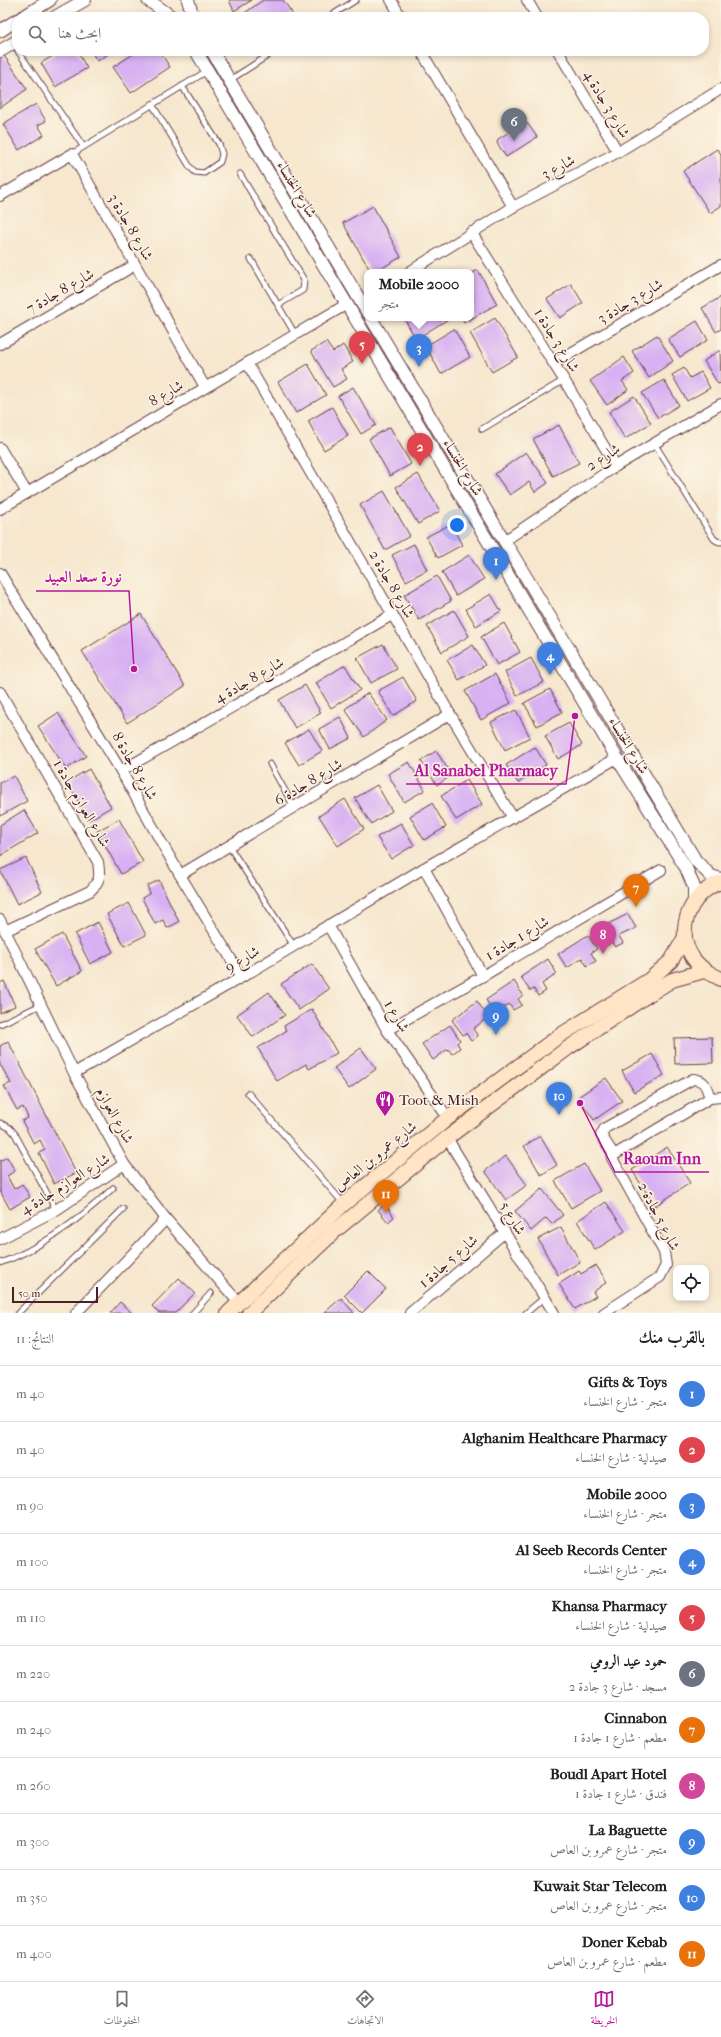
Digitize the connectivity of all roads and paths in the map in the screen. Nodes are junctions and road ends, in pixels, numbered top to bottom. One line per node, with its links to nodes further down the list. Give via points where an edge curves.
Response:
1 (50, 0): 8 (street)
2 (85, 0): 9 (street)
3 (148, 0): 10 (street)
4 (188, 0): 11 (street)
5 (356, 0): 12 (lane)
6 (391, 0): 13 (street)
7 (527, 0): 14 (street)
8 (31, 12)
9 (64, 12)
10 (165, 12)
11 (192, 12)
12 (337, 12)
13 (398, 12)
14 (534, 12)
15 (12, 23): 16 (street)
16 (0, 31)
17 (12, 47): 18 (street)
18 (0, 50)
19 (23, 56): 30 (lane)
20 (199, 56): 25 (street, شارع الخنساء)
21 (215, 56): 26 (street, شارع الخنساء)
22 (267, 56): 26 (lane)
23 (424, 56): 35 (street)
24 (561, 56): 31 (street, شارع 3 جادة 4)
25 (208, 70): 27 (lane); 42 (street, شارع الخنساء)
26 (229, 81): 41 (street, شارع الخنساء)
27 (182, 86): 29 (lane); 29 (lane, via 219,144 222,154 220,162 204,173 195,172 190,167)
28 (721, 89): 31 (street, شارع 3)
29 (152, 104): 30 (lane)
30 (83, 146): 32 (lane)
31 (618, 152): 35 (street, شارع 3)
32 (72, 154): 34 (street); 38 (street, شارع 8 جادة 3)
33 (240, 174): 43 (lane, via 304,280 303,290)
34 (0, 196)
35 (513, 207): 36 (street, شارع 3)
36 (471, 232): 40 (street, شارع 3); 48 (street, شارع 3 جادة 1)
37 (251, 259): 43 (lane)
38 (135, 265): 46 (street, شارع 8 جادة 7); 50 (street, شارع 8 جادة 3)
39 (721, 265): 48 (street, شارع 3 جادة 3)
40 (414, 269)
41 (364, 303)
42 (347, 304): 45 (street, شارع 8); 64 (street, شارع الخنساء)
43 (278, 306): 45 (lane)
44 (373, 321): 58 (street, شارع الخنساء)
45 (295, 334): 47 (street, شارع 8)
46 (0, 344)
47 (246, 363): 50 (street, شارع 8); 61 (street, شارع 8 جادة 2)
48 (554, 363): 49 (street, شارع 3 جادة 1)
49 (564, 380): 52 (lane); 55 (street, شارع 3 جادة 1)
50 (205, 387): 56 (street, شارع 8)
51 (721, 404): 53 (street, شارع 2)
52 (482, 429)
53 (654, 443): 55 (street, شارع 2); 59 (lane, via 714,538)
54 (0, 448): 56 (street)
55 (616, 466): 58 (street, شارع 2)
56 (27, 493): 57 (street, شارع 8)
57 (0, 509)
58 (504, 541): 73 (street, شارع الخنساء, via 696,861 711,876)
59 (721, 542)
60 (0, 573): 66 (street, شارع 8 جادة 8)
61 (392, 614): 63 (street, شارع 8 جادة 2); 66 (street, شارع 8 جادة 4)
62 (0, 692): 77 (street, شارع العوازم جادة 1, via 98,862 100,876 90,891)
63 (450, 714): 67 (street, شارع 8 جادة 6); 68 (street, شارع 8 جادة 2)
64 (617, 758): 68 (street, شارع 9); 74 (street, شارع الخنساء, via 686,868 694,887)
65 (270, 764): 67 (lane)
66 (121, 771): 72 (street, شارع 8 جادة 8)
67 (294, 807): 69 (street, شارع 8 جادة 6)
68 (513, 818): 70 (street, شارع 9)
69 (229, 846): 72 (street, شارع 8 جادة 6); 79 (lane)
70 (424, 868): 76 (street, شارع 9); 81 (street)
71 (661, 870): 81 (street, شارع 1 جادة 1)
72 (180, 875): 82 (street, شارع 8 جادة 8)
73 (721, 880): 74 (main road, via 702,892)
74 (694, 901): 78 (main road, via 686,918)
75 (0, 920): 77 (street, شارع العوازم)
76 (328, 925): 79 (street, شارع 9); 86 (street, شارع 1)
77 (5, 931): 84 (street, شارع العوازم)
78 (685, 937): 80 (main road, via 688,950); 91 (main road, شارع عمرو بن العاص, via 671,961 649,980 559,1036)
79 (294, 946): 82 (street, شارع 9)
80 (704, 971): 83 (main road); 93 (main road, via 672,980 608,1021)
81 (483, 976): 86 (street, شارع 1 جادة 1)
82 (242, 977): 87 (street, شارع 9)
83 (721, 979)
84 (41, 1005): 85 (lane); 87 (street, شارع العوازم)
85 (0, 1024)
86 (386, 1030): 91 (street, شارع 1)
87 (74, 1073): 95 (street, شارع العوازم)
88 (248, 1093): 97 (lane)
89 (721, 1097): 90 (street)
90 (710, 1098): 94 (street); 94 (street, شارع 5 جادة 2, via 705,1084 701,1080 693,1079 605,1128 601,1135)
91 (448, 1118): 97 (main road, شارع عمرو بن العاص)
92 (0, 1124): 99 (lane, via 10,1128 14,1134)
93 (447, 1138): 101 (street, شارع 5); 111 (main road, via 336,1230)
94 (614, 1155): 115 (street, شارع 5 جادة 2, via 613,1162 664,1252 666,1265 660,1276)
95 (124, 1164): 99 (street, شارع العوازم جادة 4); 100 (street, شارع العوازم)
96 (113, 1188): 103 (lane, via 94,1206 52,1237)
97 (344, 1204): 106 (main road, شارع عمرو بن العاص)
98 (123, 1209): 107 (lane)
99 (56, 1210): 102 (street, شارع العوازم جادة 4)
100 (166, 1220): 106 (street, شارع العوازم); 108 (street)
101 (505, 1232): 105 (street, شارع 5); 112 (street, شارع 5 جادة 1)
102 (0, 1239)
103 (0, 1263)
104 (211, 1293): 109 (lane)
105 (544, 1298): 113 (lane); 114 (street, شارع 5)
106 (239, 1303): 110 (main road, شارع عمرو بن العاص)
107 (18, 1313)
108 (76, 1313)
109 (193, 1313)
110 (228, 1313)
111 (249, 1313)
112 (410, 1313)
113 (526, 1313)
114 (554, 1313)
115 (604, 1313)

